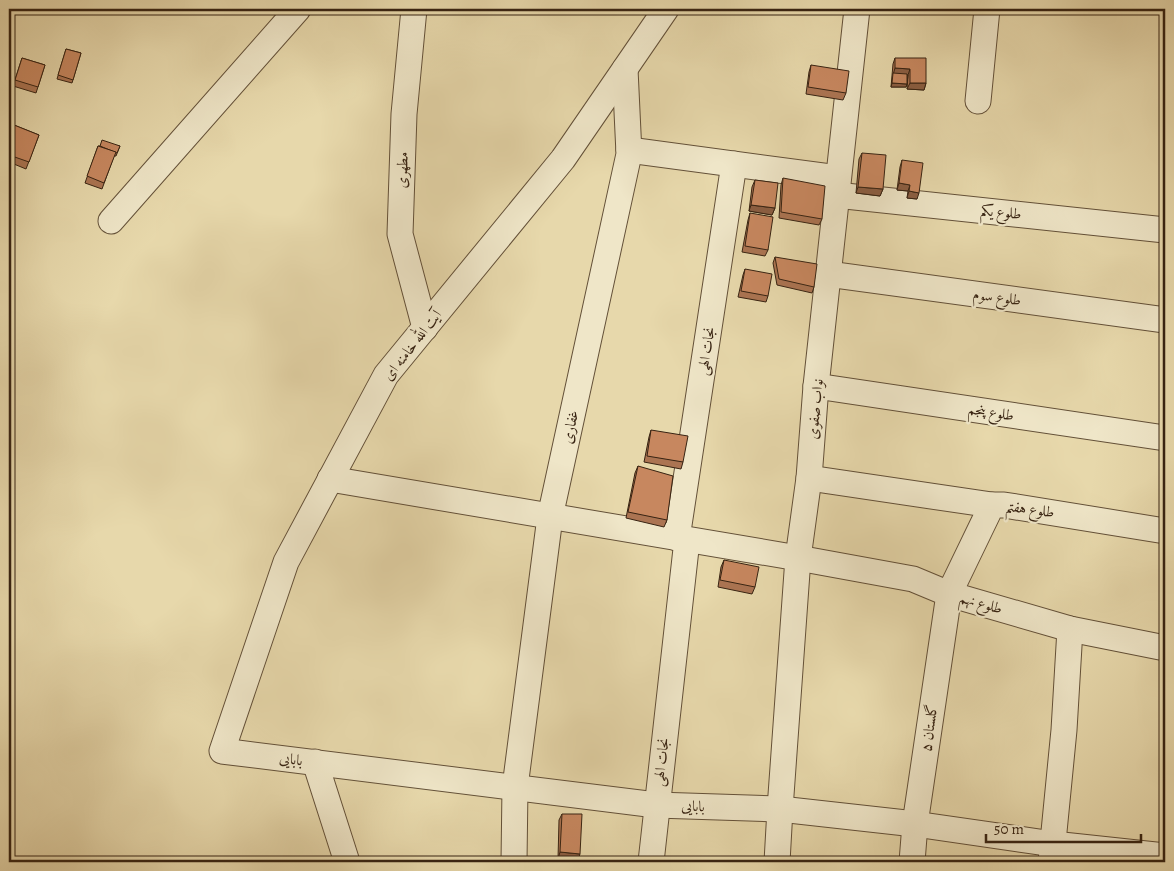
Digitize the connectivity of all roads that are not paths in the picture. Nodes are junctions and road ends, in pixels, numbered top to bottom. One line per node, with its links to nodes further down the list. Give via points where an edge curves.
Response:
1 (298, 9): 11 (street)
2 (414, 9): 15 (street, مطهری, via 404,114 400,234)
3 (666, 9): 6 (street, آیت الله خامنه ای)
4 (857, 9): 10 (street, نواب صفوی)
5 (986, 9): 7 (street)
6 (624, 69): 8 (street, غفاری); 15 (street, آیت الله خامنه ای, via 563,159)
7 (978, 101)
8 (629, 150): 9 (street, طلوع یکم); 21 (street, غفاری)
9 (734, 164): 10 (street, طلوع یکم); 23 (street, نجات الهی)
10 (837, 186): 12 (street, طلوع یکم); 13 (street, نواب صفوی)
11 (111, 221)
12 (1165, 230)
13 (828, 274): 14 (street, طلوع سوم); 16 (street, نواب صفوی)
14 (1165, 320)
15 (425, 328): 18 (street, آیت الله خامنه ای, via 386,375)
16 (816, 386): 17 (street, طلوع پنجم); 19 (street, نواب صفوی)
17 (1165, 438)
18 (330, 478): 21 (street, طلوع نهم); 28 (street, آیت الله خامنه ای, via 286,562)
19 (809, 478): 20 (street); 24 (street, نواب صفوی)
20 (992, 505): 22 (street, طلوع هفتم); 25 (street, طلوع هفتم)
21 (550, 517): 23 (street, طلوع نهم); 30 (street, غفاری)
22 (1165, 530)
23 (682, 539): 24 (street, طلوع نهم); 31 (street, نجات الهی)
24 (798, 558): 25 (street, طلوع نهم, via 913,579); 32 (street, نواب صفوی)
25 (949, 594): 26 (street, طلوع نهم); 33 (street, گلستان ۵)
26 (1070, 629): 27 (street, طلوع نهم); 34 (street)
27 (1165, 648)
28 (222, 751): 29 (street, بابایی)
29 (315, 762): 30 (street, بابایی); 36 (street)
30 (515, 787): 31 (street, بابایی); 37 (street, غفاری)
31 (656, 805): 32 (street, بابایی); 38 (street, نجات الهی)
32 (780, 809): 33 (street, بابایی); 39 (street, نواب صفوی)
33 (915, 824): 34 (street, بابایی); 40 (street, گلستان ۵)
34 (1052, 853): 35 (street, بابایی)
35 (1165, 856)
36 (348, 862)
37 (514, 862)
38 (651, 862)
39 (778, 862)
40 (912, 862)

